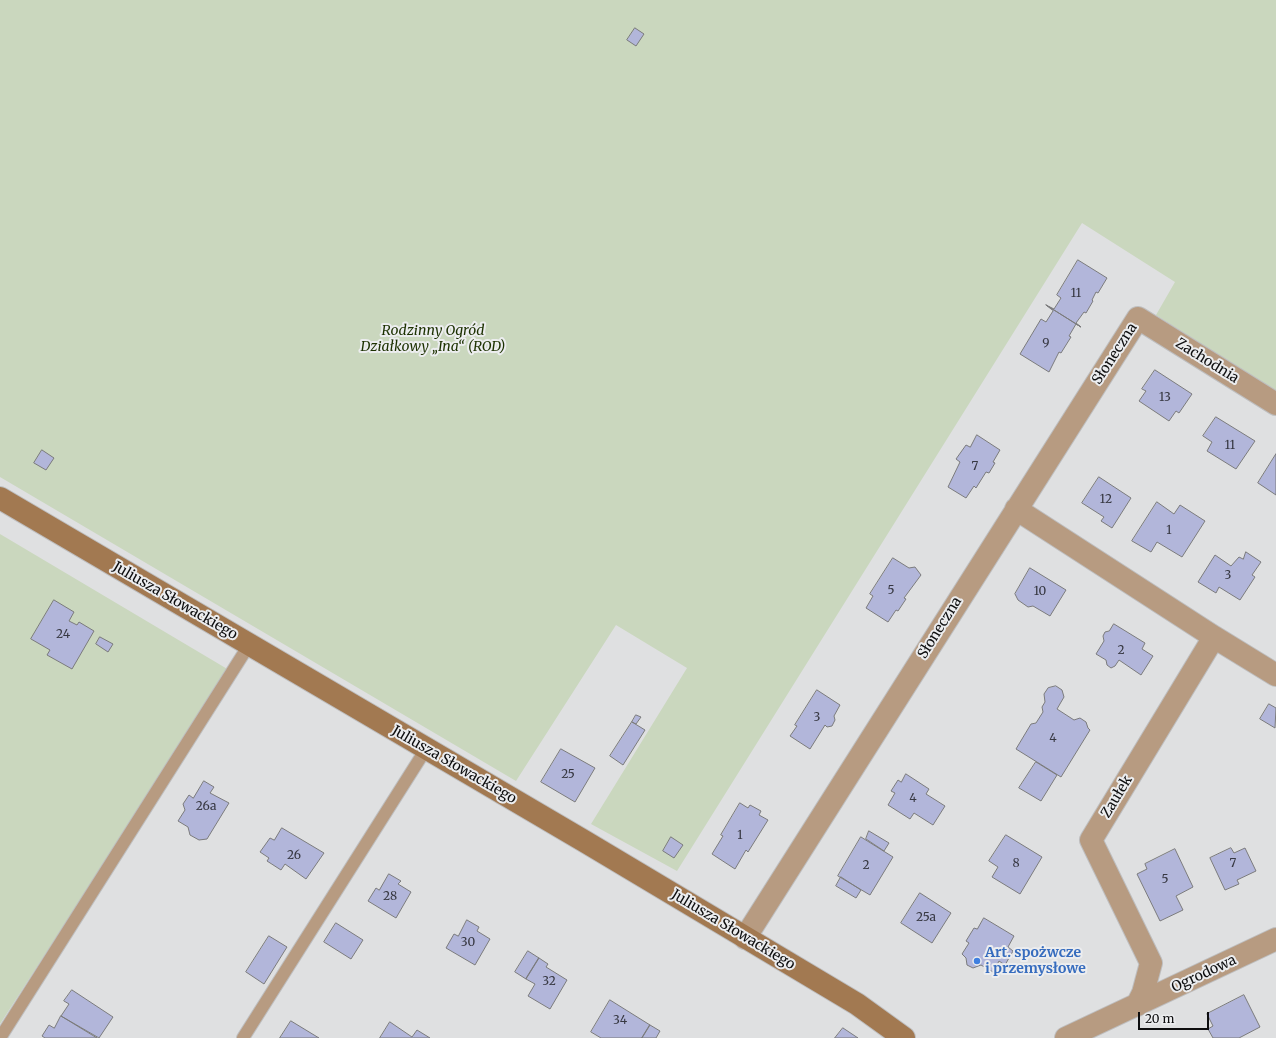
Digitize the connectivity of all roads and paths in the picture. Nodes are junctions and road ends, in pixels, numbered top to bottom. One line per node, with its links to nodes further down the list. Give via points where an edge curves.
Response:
1 (1138, 318): 2 (street, Zachodnia); 4 (street, Słoneczna)
2 (1276, 404)
3 (0, 498): 6 (street, Juliusza Słowackiego)
4 (1016, 509): 5 (street); 9 (street, Słoneczna)
5 (1214, 637): 7 (street); 11 (street, Zaułek, via 1091,840)
6 (249, 645): 8 (street, Juliusza Słowackiego); 14 (lane)
7 (1276, 675)
8 (426, 748): 9 (street, Juliusza Słowackiego); 15 (lane)
9 (745, 938): 16 (street, Juliusza Słowackiego, via 857,1004)
10 (1276, 940): 12 (street, Ogrodowa)
11 (1151, 963): 12 (street, Zaułek, via 1167,974); 13 (street)
12 (1188, 981): 13 (street, Ogrodowa)
13 (1137, 1005): 17 (street, Ogrodowa)
14 (0, 1038)
15 (243, 1038)
16 (904, 1038)
17 (1066, 1038)

